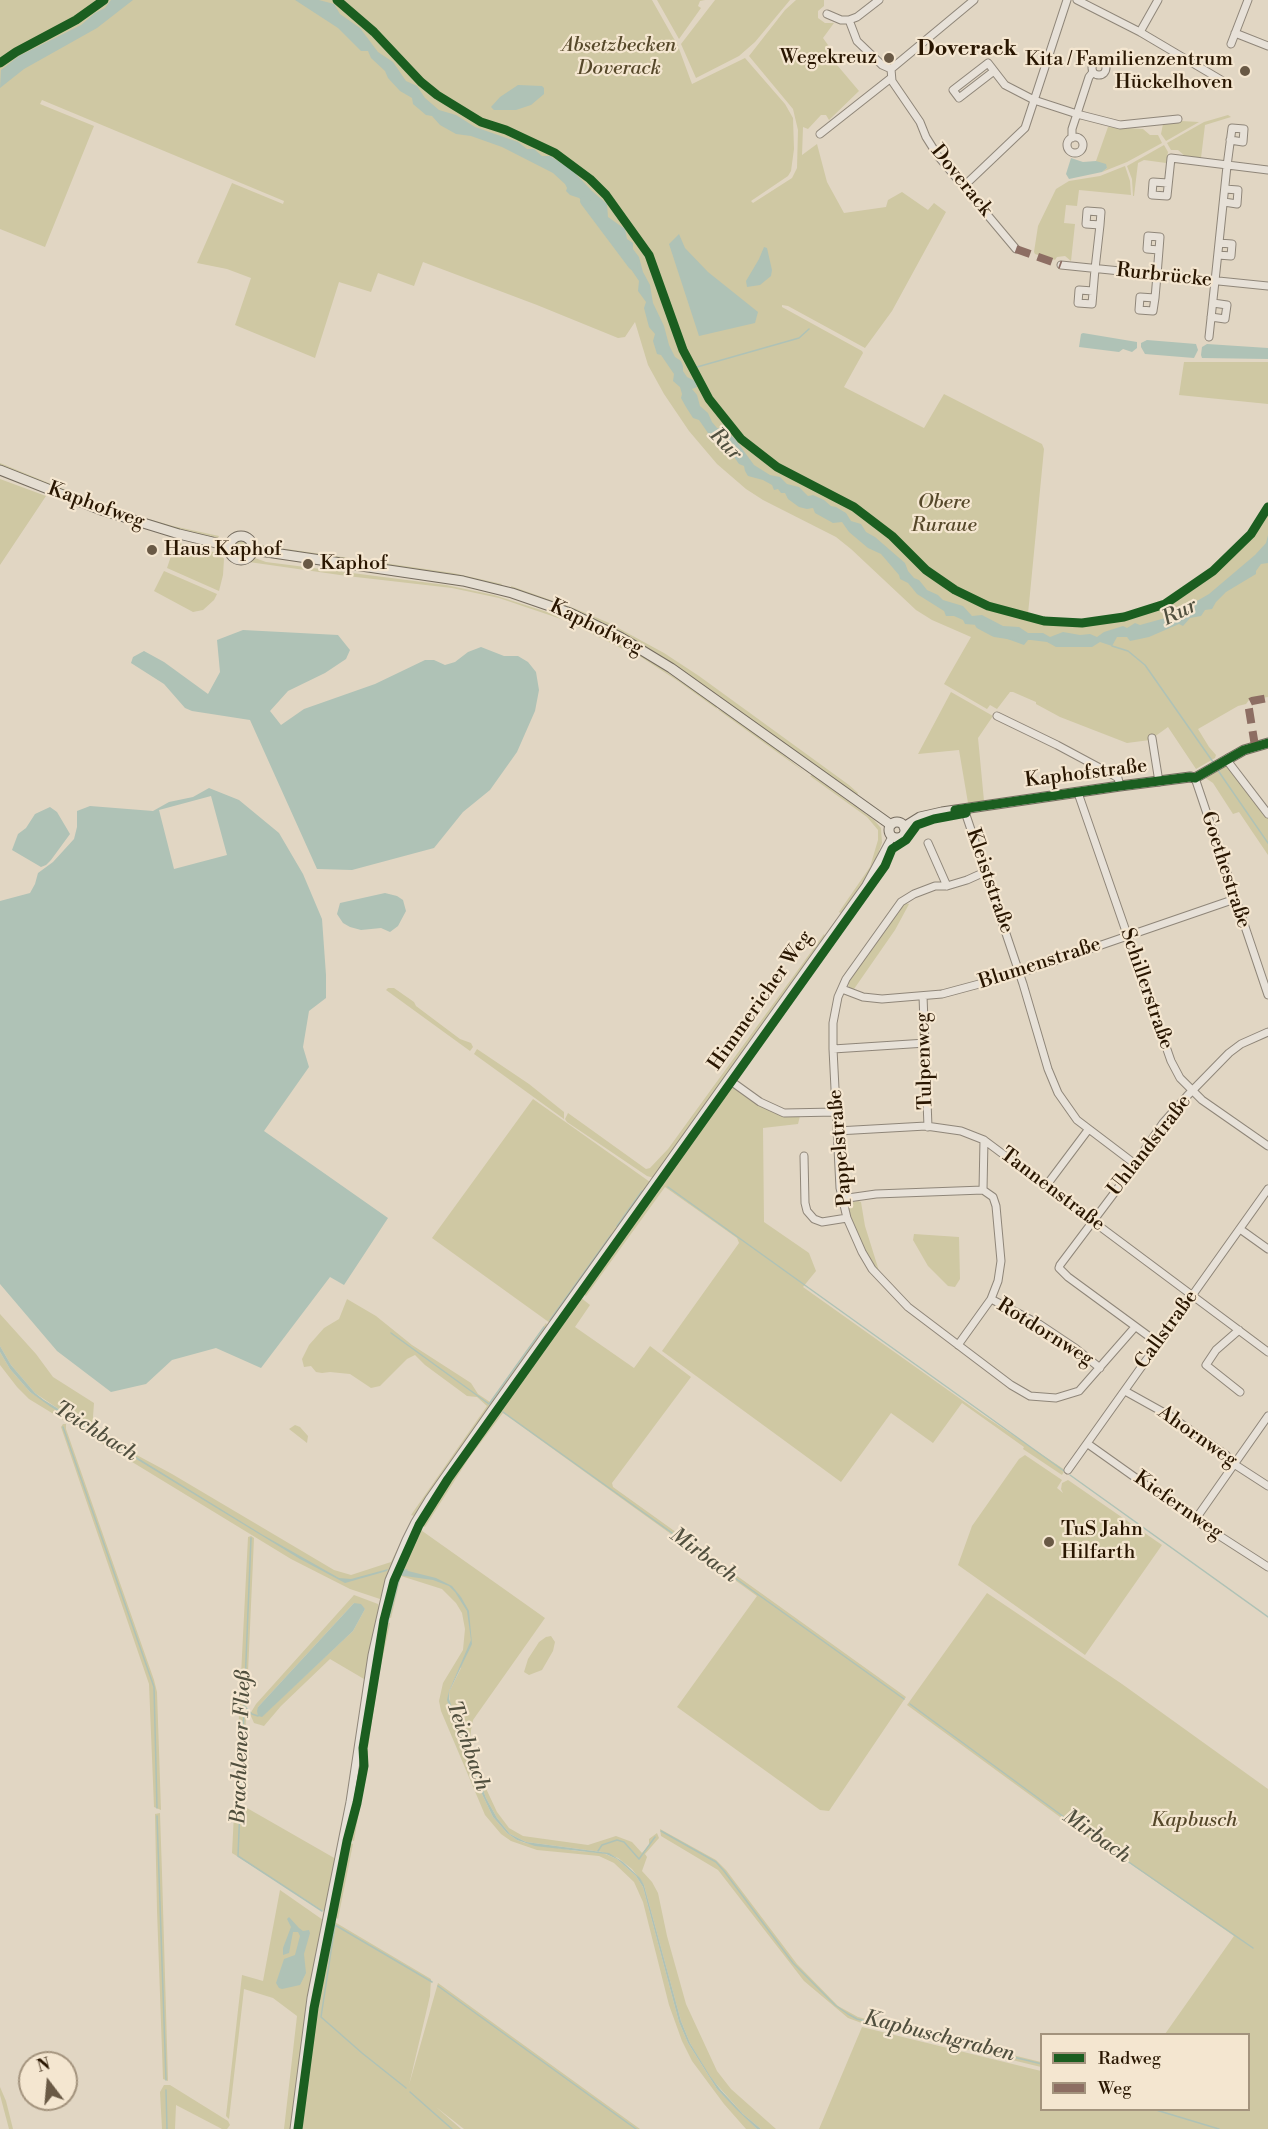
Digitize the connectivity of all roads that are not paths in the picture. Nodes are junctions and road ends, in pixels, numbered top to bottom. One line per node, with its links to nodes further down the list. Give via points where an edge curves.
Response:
1 (879, 0): 8 (street)
2 (974, 0): 13 (street)
3 (1067, 0): 18 (street)
4 (1077, 0): 9 (street)
5 (1158, 0): 9 (street)
6 (1248, 0): 10 (street)
7 (827, 14): 8 (street, via 841,21)
8 (849, 20): 13 (street, via 857,41)
9 (1140, 32): 17 (street)
10 (1235, 33): 11 (street); 12 (street)
11 (1231, 44)
12 (1268, 45)
13 (891, 69): 16 (street)
14 (994, 71): 14 (street, via 988,63 953,90 959,98); 18 (street, via 1005,86)
15 (1093, 72): 19 (street)
16 (891, 78): 21 (street); 27 (street, Doverack, via 938,156)
17 (1228, 84)
18 (1034, 100): 19 (street); 27 (street, via 1025,128)
19 (1077, 114): 20 (street, via 1120,125); 22 (street)
20 (1178, 119)
21 (820, 134)
22 (1072, 138)
23 (1230, 140): 24 (street)
24 (1227, 166): 25 (street); 26 (street, via 1171,158); 28 (street)
25 (1268, 170)
26 (1168, 183)
27 (964, 186): 32 (street, Doverack)
28 (1225, 189): 29 (street); 29 (street, via 1239,190 1237,204)
29 (1224, 202): 31 (street)
30 (1100, 225): 36 (street)
31 (1219, 243): 34 (street); 34 (street, via 1232,244 1231,256)
32 (1016, 249)
33 (1159, 250): 37 (street)
34 (1218, 255): 38 (street)
35 (1061, 265): 36 (street, Rurbrücke)
36 (1095, 269): 37 (street, Rurbrücke); 40 (street)
37 (1157, 275): 38 (street, Rurbrücke); 41 (street)
38 (1215, 280): 39 (street, Rurbrücke); 42 (street)
39 (1268, 286)
40 (1093, 291)
41 (1155, 298)
42 (1213, 303): 43 (street); 43 (street, via 1227,304 1225,318)
43 (1211, 317): 44 (street)
44 (1209, 337)
45 (0, 470): 46 (main road, Kaphofweg, via 101,510)
46 (229, 546): 47 (main road, Kaphofweg, via 235,538 244,537 250,540); 47 (main road, Kaphofweg, via 231,555 240,560)
47 (253, 550): 58 (main road, Kaphofweg, via 453,579 512,592 570,613 628,641 671,668)
48 (997, 716): 54 (street, via 1113,775)
49 (1152, 738): 53 (street)
50 (1268, 743): 51 (main road, Kaphofstraße)
51 (1224, 760): 52 (main road, Kaphofstraße); 57 (street)
52 (1195, 778): 53 (main road, Kaphofstraße); 64 (street, Goethestraße)
53 (1159, 782): 54 (main road, Kaphofstraße)
54 (1120, 786): 55 (main road, Kaphofstraße)
55 (1078, 792): 56 (main road, Kaphofstraße); 65 (street, Schillerstraße)
56 (964, 809): 59 (main road, Kaphofstraße, via 920,817); 62 (street, Kleiststraße)
57 (1268, 814)
58 (891, 825): 59 (main road, via 898,822); 60 (main road)
59 (904, 827): 60 (main road, via 903,836)
60 (892, 837): 73 (street, Himmericher Weg, via 866,885)
61 (928, 843): 63 (street)
62 (987, 871): 63 (street, Pappelstraße); 66 (street, Kleiststraße)
63 (947, 886): 67 (street, Pappelstraße, via 935,886 901,902)
64 (1234, 899): 65 (street, Blumenstraße); 68 (street, Goethestraße)
65 (1128, 936): 66 (street, Blumenstraße); 74 (street, Schillerstraße, via 1171,1061)
66 (1020, 973): 69 (street, Blumenstraße); 77 (street, Kleiststraße, via 1058,1093)
67 (842, 989): 69 (street, Blumenstraße, via 882,999); 72 (street, Pappelstraße, via 834,1015)
68 (1268, 995)
69 (923, 996): 71 (street, Tulpenweg)
70 (1268, 1032): 74 (street, Uhlandstraße, via 1228,1053)
71 (926, 1043): 72 (street); 76 (street, Tulpenweg)
72 (833, 1049): 75 (street, Pappelstraße)
73 (728, 1079): 75 (street, via 760,1102 784,1113); 108 (street, Himmericher Weg, via 429,1499 395,1564 372,1655 350,1802 311,1998)
74 (1192, 1090): 80 (street, Schillerstraße); 82 (street, Uhlandstraße)
75 (836, 1112): 78 (street, Pappelstraße)
76 (928, 1127): 78 (street, Tannenstraße); 79 (street, Tannenstraße, via 961,1131)
77 (1088, 1130): 82 (street, Kleiststraße); 83 (street)
78 (837, 1131): 86 (street, Pappelstraße)
79 (984, 1140): 83 (street, Tannenstraße); 85 (street)
80 (1268, 1146)
81 (804, 1156): 87 (street, via 807,1210 822,1222)
82 (1135, 1164): 88 (street, Uhlandstraße)
83 (1046, 1186): 88 (street, Tannenstraße)
84 (1268, 1189): 89 (street, Callstraße)
85 (983, 1190): 86 (street); 92 (street, via 993,1197 996,1206 1001,1261)
86 (842, 1199): 87 (street, Pappelstraße)
87 (847, 1218): 96 (street, Pappelstraße, via 862,1252 883,1282)
88 (1092, 1221): 91 (street, Tannenstraße); 93 (street, Uhlandstraße, via 1059,1268)
89 (1240, 1229): 90 (street); 91 (street, Callstraße)
90 (1268, 1250)
91 (1193, 1295): 94 (street, Tannenstraße); 95 (street, Callstraße)
92 (991, 1299): 96 (street); 98 (street, Rotdornweg, via 1039,1324)
93 (1135, 1327): 95 (street); 98 (street, Pappelstraße)
94 (1239, 1330): 97 (street, Tannenstraße); 100 (street, via 1216,1350 1206,1365)
95 (1158, 1343): 99 (street, Callstraße)
96 (957, 1346): 98 (street, Pappelstraße, via 1011,1385 1038,1398 1056,1398 1079,1391)
97 (1268, 1352)
98 (1100, 1368)
99 (1125, 1391): 102 (street, Callstraße); 103 (street, Ahornweg, via 1170,1416)
100 (1240, 1392)
101 (1268, 1416): 103 (street)
102 (1088, 1444): 104 (street, Callstraße); 106 (street, Kiefernweg)
103 (1234, 1464): 105 (street, Ahornweg); 106 (street)
104 (1068, 1470)
105 (1268, 1486)
106 (1195, 1520): 107 (street, Kiefernweg)
107 (1268, 1567)
108 (294, 2129)

